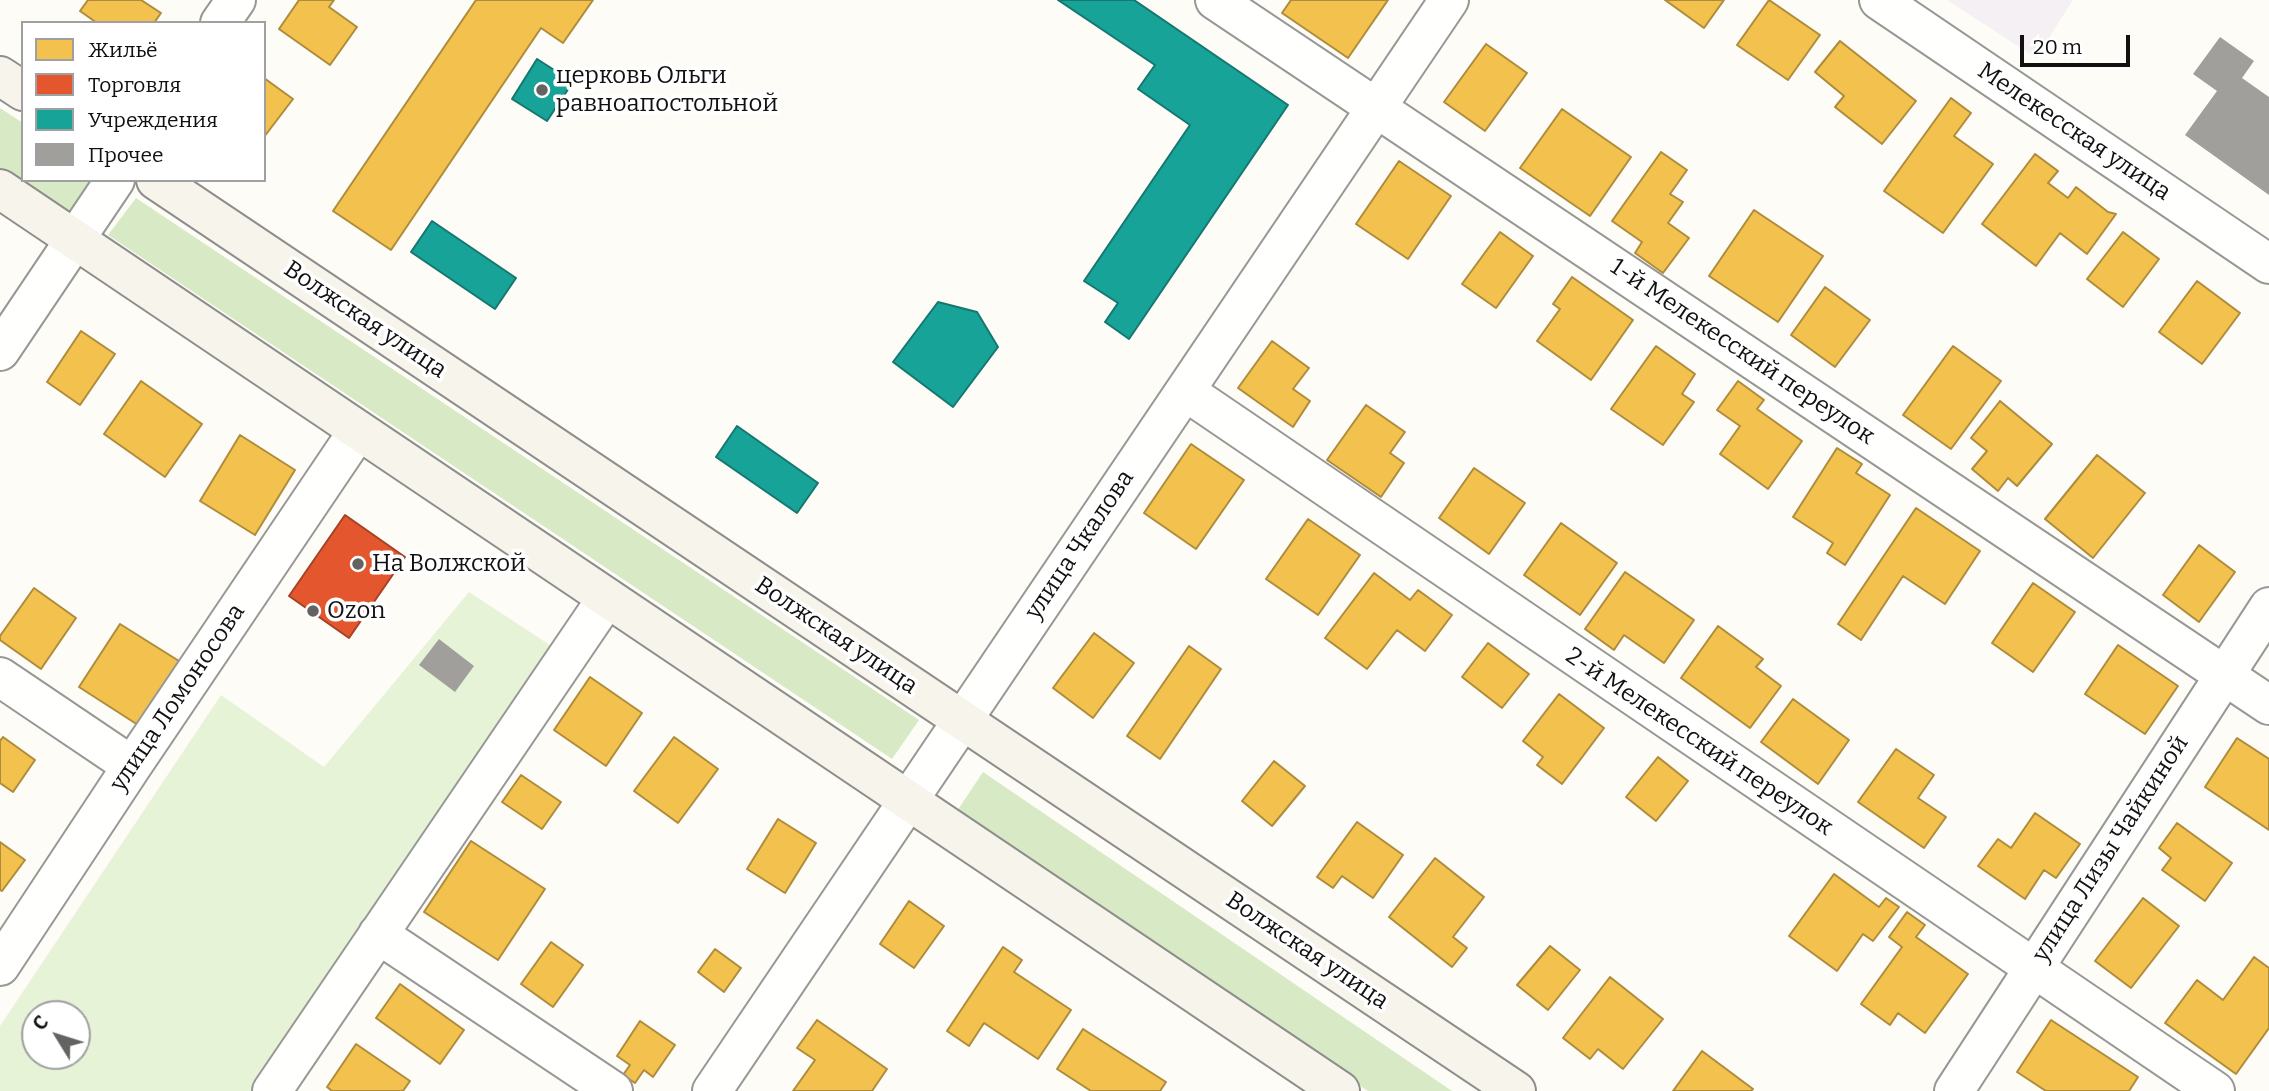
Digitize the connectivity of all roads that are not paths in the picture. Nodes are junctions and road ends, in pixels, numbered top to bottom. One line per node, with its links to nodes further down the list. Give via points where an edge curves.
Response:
1 (236, 0): 5 (street)
2 (1215, 0): 8 (street, 1-й Мелекесский переулок)
3 (1449, 0): 8 (street, улица Чкалова)
4 (1878, 0): 13 (street, Мелекесская улица)
5 (221, 21)
6 (0, 76): 7 (main road)
7 (21, 90)
8 (1376, 108): 15 (street, улица Чкалова); 19 (street, 1-й Мелекесский переулок)
9 (114, 182): 12 (street)
10 (159, 182): 22 (main road, Волжская улица)
11 (0, 189): 12 (main road)
12 (75, 240): 14 (street); 16 (main road)
13 (2269, 264)
14 (0, 351)
15 (1185, 391): 22 (street, улица Чкалова); 27 (street, 2-й Мелекесский переулок)
16 (358, 430): 17 (main road); 23 (street, улица Ломоносова)
17 (607, 598): 24 (main road); 25 (street)
18 (2269, 607): 19 (street, улица Лизы Чайкиной)
19 (2225, 675): 21 (street, 1-й Мелекесский переулок); 27 (street, улица Лизы Чайкиной)
20 (0, 677): 23 (street)
21 (2269, 705)
22 (962, 721): 24 (street, улица Чкалова); 32 (main road, Волжская улица)
23 (132, 765): 26 (street, улица Ломоносова)
24 (908, 800): 28 (main road); 31 (street, улица Чкалова)
25 (378, 934): 29 (street); 30 (street)
26 (0, 966)
27 (2033, 969): 33 (street, улица Лизы Чайкиной); 34 (street, 2-й Мелекесский переулок)
28 (1337, 1090)
29 (272, 1091)
30 (613, 1091)
31 (712, 1091)
32 (1516, 1091)
33 (1954, 1091)
34 (2215, 1091)

